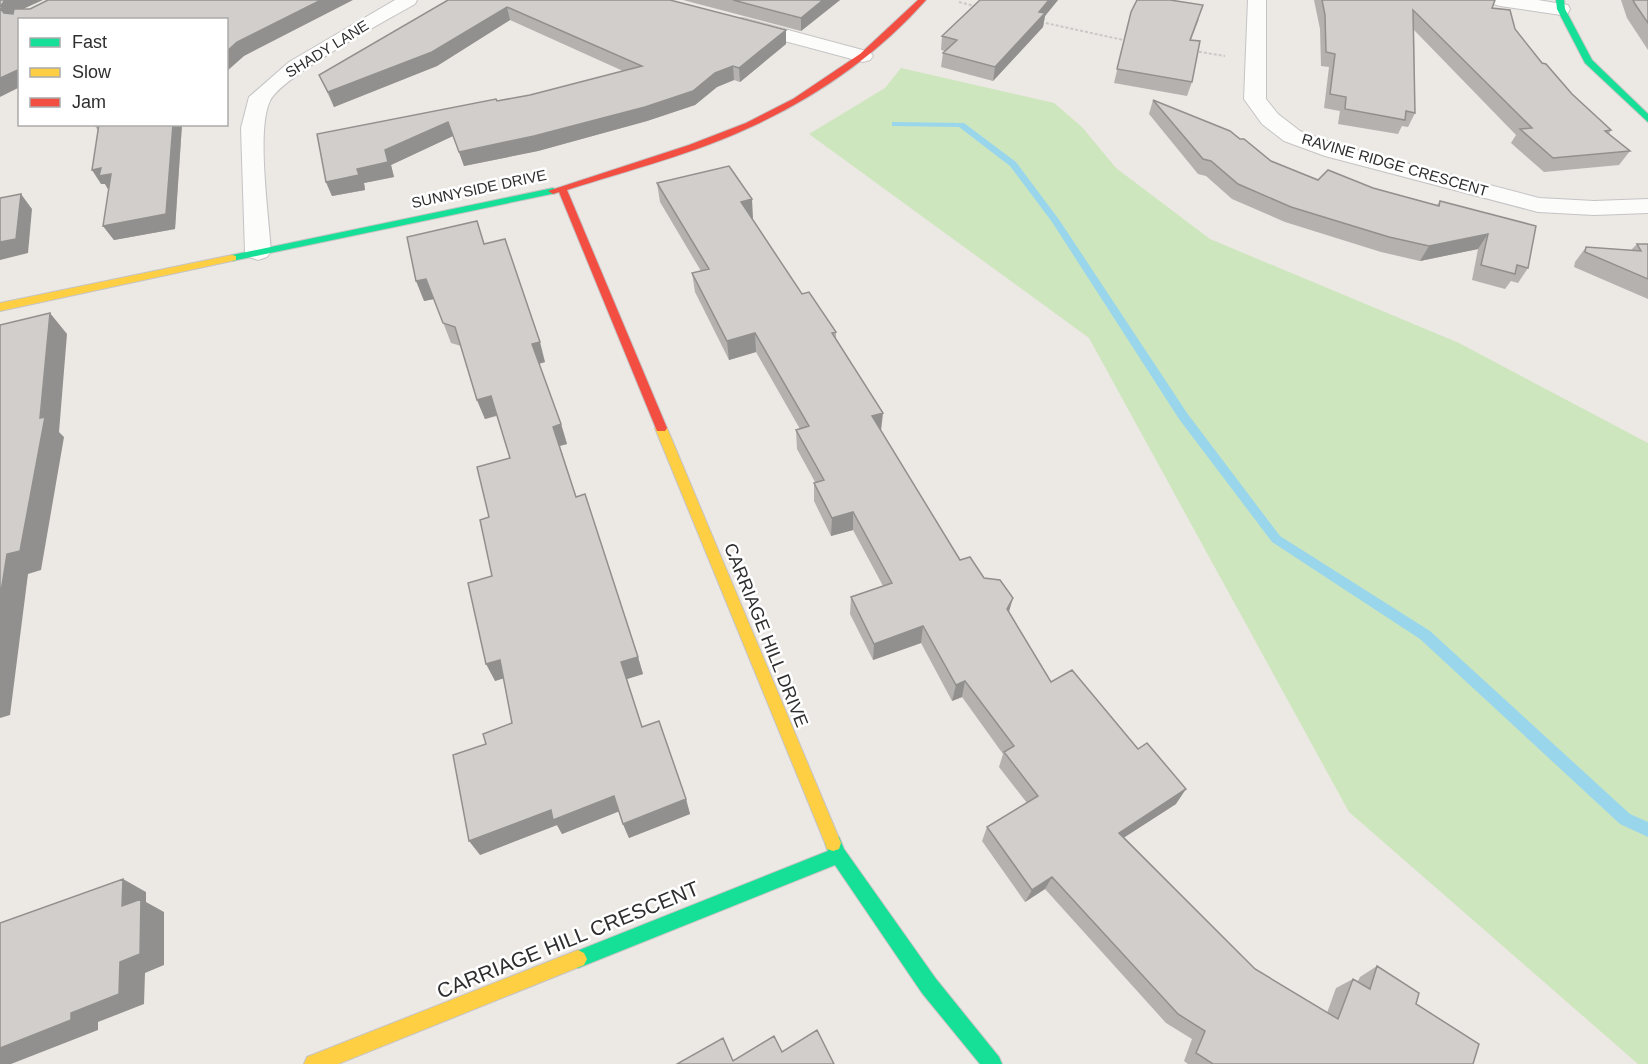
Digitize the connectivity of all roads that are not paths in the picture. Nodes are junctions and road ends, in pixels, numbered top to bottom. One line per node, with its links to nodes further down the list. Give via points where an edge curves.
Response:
1 (408, 0): 11 (street, SHADY LANE, via 296,66 260,97 252,128)
2 (922, 0): 7 (street, SUNNYSIDE DRIVE)
3 (1257, 0): 10 (street, RAVINE RIDGE CRESCENT, via 1255,99 1270,119 1292,136 1333,151 1538,205)
4 (1500, 0): 5 (street)
5 (1561, 5): 8 (street, via 1588,61)
6 (728, 20): 7 (street)
7 (863, 56): 9 (street, SUNNYSIDE DRIVE, via 796,101 749,125)
8 (1648, 119)
9 (562, 189): 11 (street, SUNNYSIDE DRIVE); 13 (street, CARRIAGE HILL DRIVE)
10 (1648, 206)
11 (258, 252): 12 (street, SUNNYSIDE DRIVE)
12 (0, 307)
13 (838, 855): 14 (street, CARRIAGE HILL CRESCENT); 15 (street, CARRIAGE HILL DRIVE, via 928,986)
14 (314, 1064)
15 (992, 1064)

